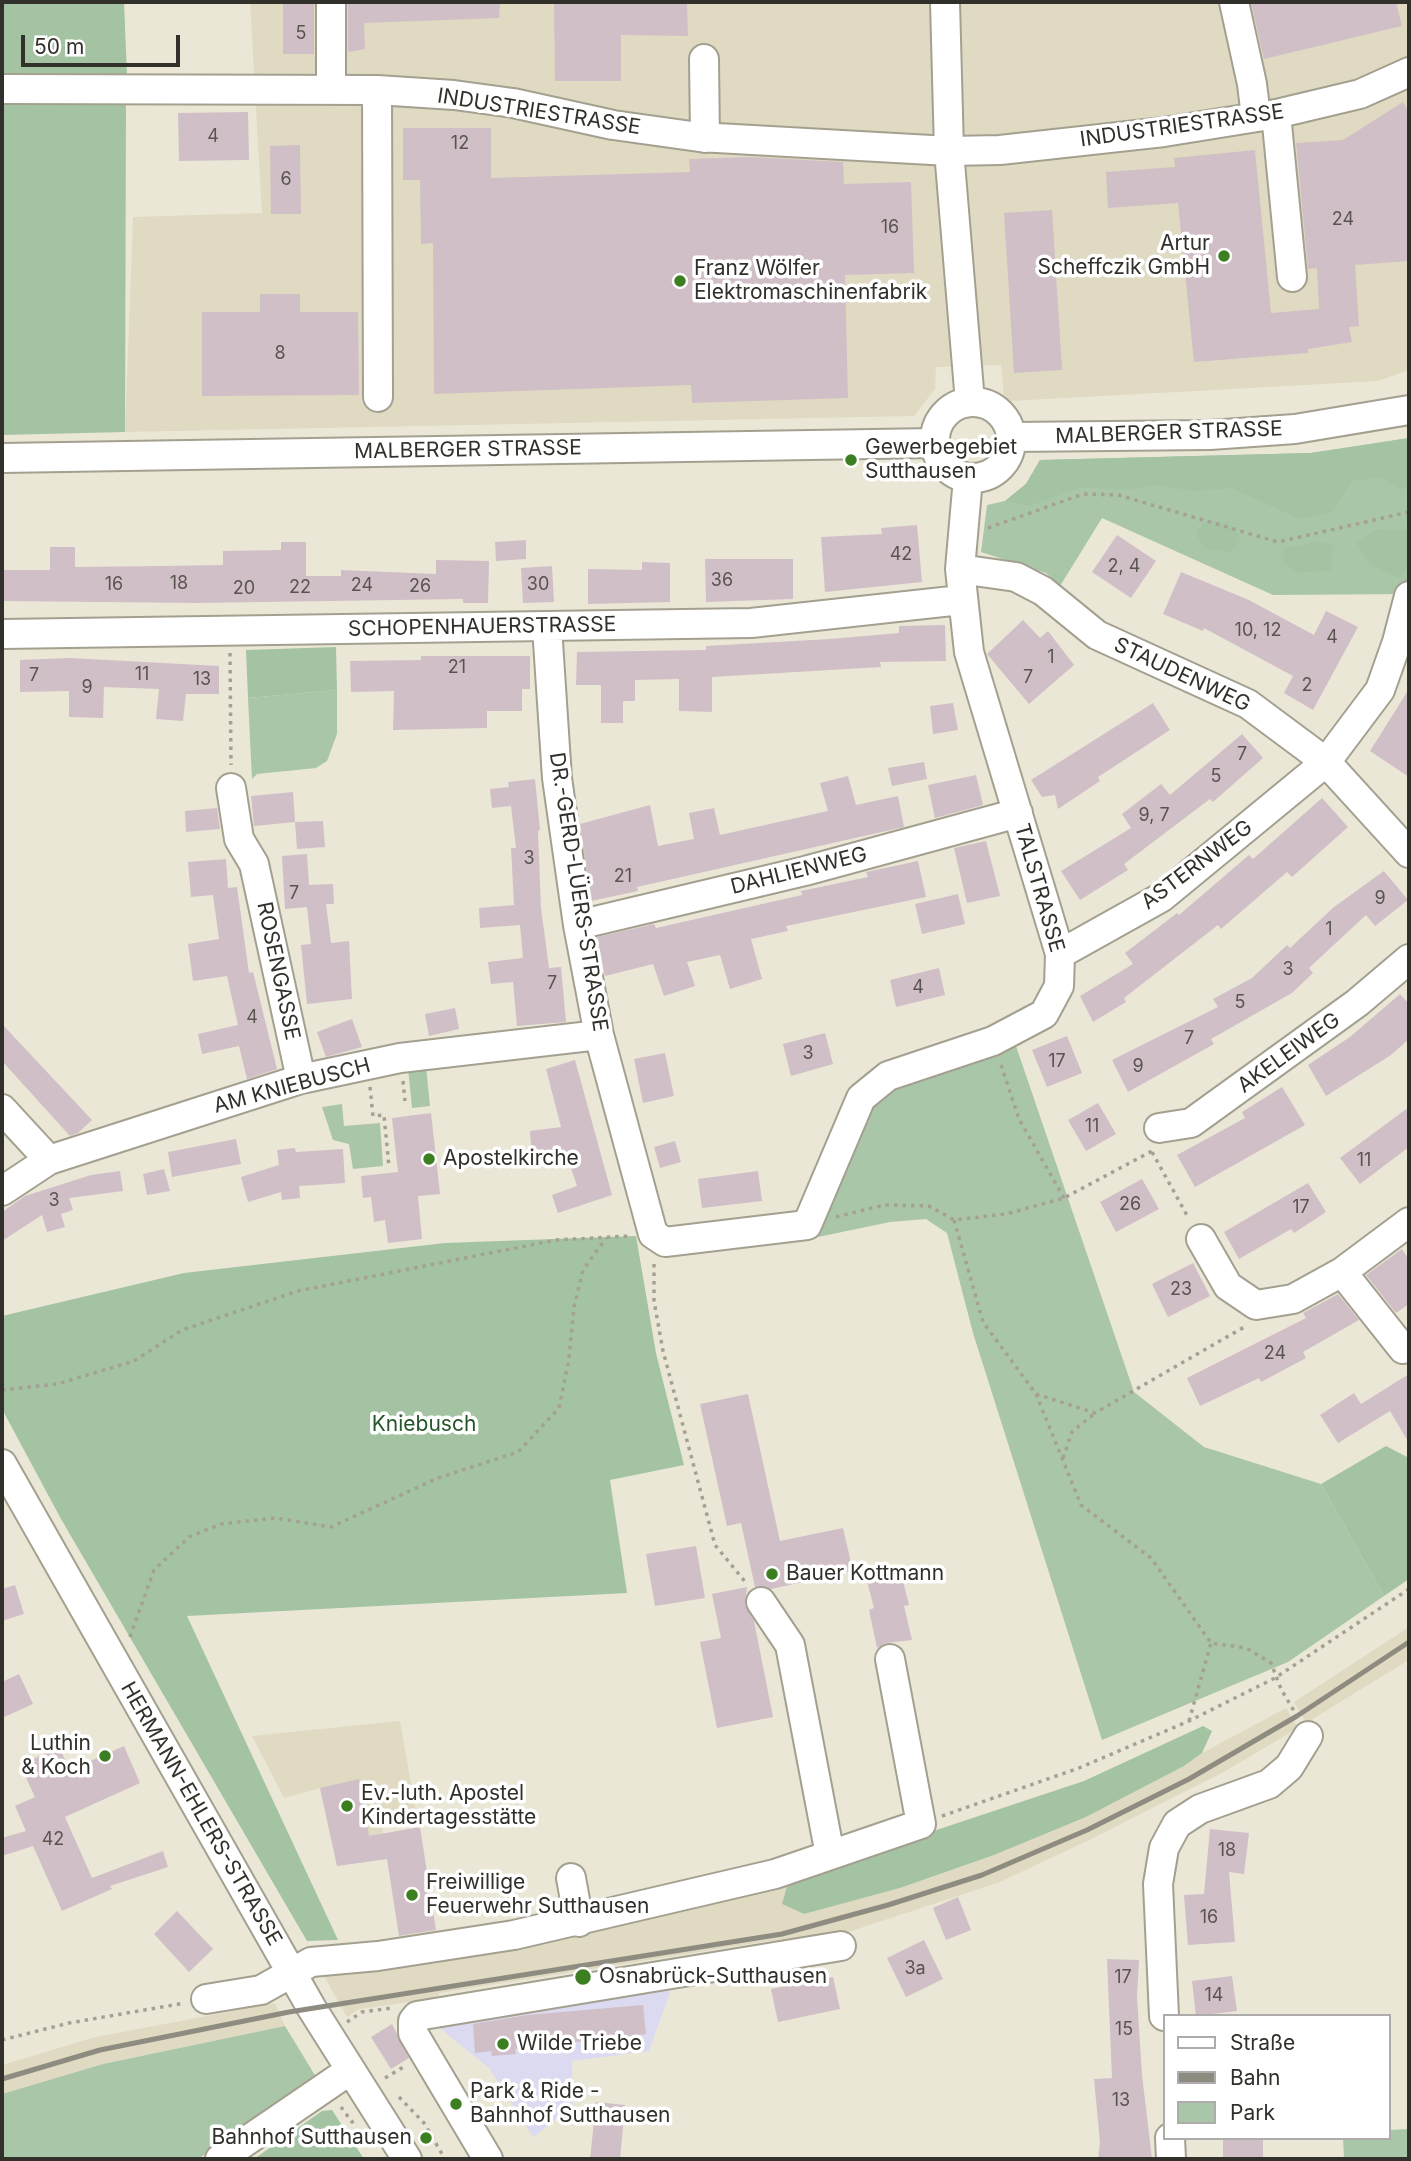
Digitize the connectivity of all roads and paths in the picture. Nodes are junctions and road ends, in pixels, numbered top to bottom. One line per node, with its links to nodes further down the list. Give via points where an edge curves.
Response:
1 (331, 2): 7 (street)
2 (945, 2): 11 (street)
3 (1234, 2): 9 (street, via 1252,84)
4 (704, 59): 10 (street)
5 (1409, 72): 9 (street, INDUSTRIESTRASSE, via 1360,94)
6 (2, 89): 7 (street, INDUSTRIESTRASSE)
7 (331, 90): 8 (street, INDUSTRIESTRASSE)
8 (377, 90): 10 (street, INDUSTRIESTRASSE, via 502,101 613,125); 13 (street)
9 (1266, 115): 11 (street, INDUSTRIESTRASSE, via 1164,132); 12 (street)
10 (705, 138): 11 (street, INDUSTRIESTRASSE)
11 (949, 151): 14 (street)
12 (1292, 277)
13 (378, 397)
14 (970, 402): 16 (street, via 993,407 1002,415); 17 (street, via 958,405 940,420)
15 (1409, 410): 16 (street, MALBERGER STRASSE, via 1295,429 1210,435)
16 (1011, 437): 19 (street, via 999,468)
17 (934, 443): 18 (street, MALBERGER STRASSE); 19 (street, via 945,466)
18 (2, 458)
19 (968, 478): 21 (street, TALSTRASSE)
20 (1409, 512): 21 (path, via 1278,542 1118,495 1083,494 986,529)
21 (962, 531): 22 (street, TALSTRASSE)
22 (960, 569): 24 (street, TALSTRASSE); 28 (street, STAUDENWEG, via 1016,577 1043,591 1097,635 1248,704)
23 (1409, 596): 28 (street, ASTERNWEG, via 1380,690)
24 (961, 600): 25 (street, SCHOPENHAUERSTRASSE, via 751,623); 30 (street, TALSTRASSE, via 969,652)
25 (547, 627): 26 (street, SCHOPENHAUERSTRASSE); 32 (street, DR.-GERD-LÜERS-STRASSE, via 557,778)
26 (230, 631): 27 (street, SCHOPENHAUERSTRASSE); 29 (path)
27 (2, 634)
28 (1326, 762): 31 (street, STAUDENWEG); 33 (street, ASTERNWEG, via 1162,897)
29 (231, 788): 38 (street, ROSENGASSE, via 239,839 254,864)
30 (1018, 813): 32 (street, DAHLIENWEG, via 805,871); 33 (street, TALSTRASSE)
31 (1409, 853)
32 (578, 925): 35 (street, DR.-GERD-LÜERS-STRASSE)
33 (1060, 954): 36 (street, TALSTRASSE, via 1059,986 1044,1014)
34 (1409, 959): 40 (street, AKELEIWEG, via 1357,1003 1191,1123)
35 (599, 1035): 37 (street, AM KNIEBUSCH); 49 (street, DR.-GERD-LÜERS-STRASSE)
36 (993, 1041): 44 (path, via 1019,1119); 47 (street, TALSTRASSE, via 888,1076 861,1098)
37 (367, 1064): 38 (street, AM KNIEBUSCH); 42 (path, via 373,1116 384,1115)
38 (302, 1079): 41 (street, AM KNIEBUSCH)
39 (2, 1109): 41 (street)
40 (1155, 1140): 44 (path); 50 (path)
41 (49, 1160): 43 (street, AM KNIEBUSCH)
42 (389, 1167)
43 (2, 1191)
44 (1064, 1198): 45 (path, via 1006,1214)
45 (954, 1220): 47 (path, via 929,1206 884,1205); 55 (path, via 983,1322)
46 (1409, 1222): 51 (street)
47 (807, 1225): 49 (street)
48 (606, 1238): 49 (path); 54 (path, via 556,1240 298,1291 182,1330 134,1361 57,1384); 63 (path, via 583,1270 573,1307 559,1408 518,1452 438,1478 331,1527 275,1518 221,1524 189,1537 154,1570 138,1607)
49 (659, 1238): 60 (path, via 654,1301 663,1351 715,1545)
50 (1200, 1239): 52 (street, via 1228,1286)
51 (1342, 1272): 52 (street, via 1293,1299); 53 (street)
52 (1256, 1305): 56 (path, via 1246,1326)
53 (1403, 1349)
54 (2, 1390)
55 (1036, 1394): 56 (path); 57 (path)
56 (1095, 1413): 57 (path, via 1072,1432)
57 (1063, 1459): 61 (path, via 1080,1505 1151,1558)
58 (2, 1464): 63 (street, HERMANN-EHLERS-STRASSE)
59 (1409, 1589): 64 (path)
60 (761, 1602): 68 (street, via 790,1646)
61 (1211, 1643): 64 (path, via 1246,1648 1271,1663); 65 (path)
62 (890, 1659): 67 (street)
63 (120, 1673): 72 (street, HERMANN-EHLERS-STRASSE)
64 (1275, 1678): 65 (path); 66 (path)
65 (1189, 1721): 67 (path, via 1079,1768)
66 (1308, 1736): 75 (street, via 1289,1767 1269,1784 1200,1809 1177,1824 1164,1848 1158,1884)
67 (921, 1824): 68 (street)
68 (830, 1855): 70 (street, via 775,1874)
69 (571, 1878): 70 (street)
70 (579, 1922): 72 (street, via 449,1946 311,1962)
71 (841, 1946): 74 (street)
72 (292, 1972): 73 (street, via 261,1990); 78 (street, HERMANN-EHLERS-STRASSE)
73 (206, 1999): 77 (path)
74 (422, 2014): 76 (path, via 420,2004 362,2012); 86 (street, via 413,2021 414,2033)
75 (1164, 2014)
76 (346, 2023)
77 (2, 2040)
78 (349, 2071): 83 (street); 84 (street, HERMANN-EHLERS-STRASSE)
79 (397, 2095): 85 (path, via 424,2123)
80 (335, 2097): 81 (path)
81 (352, 2122)
82 (1170, 2140): 87 (street)
83 (220, 2159)
84 (407, 2159)
85 (446, 2159)
86 (488, 2159)
87 (1171, 2159)

